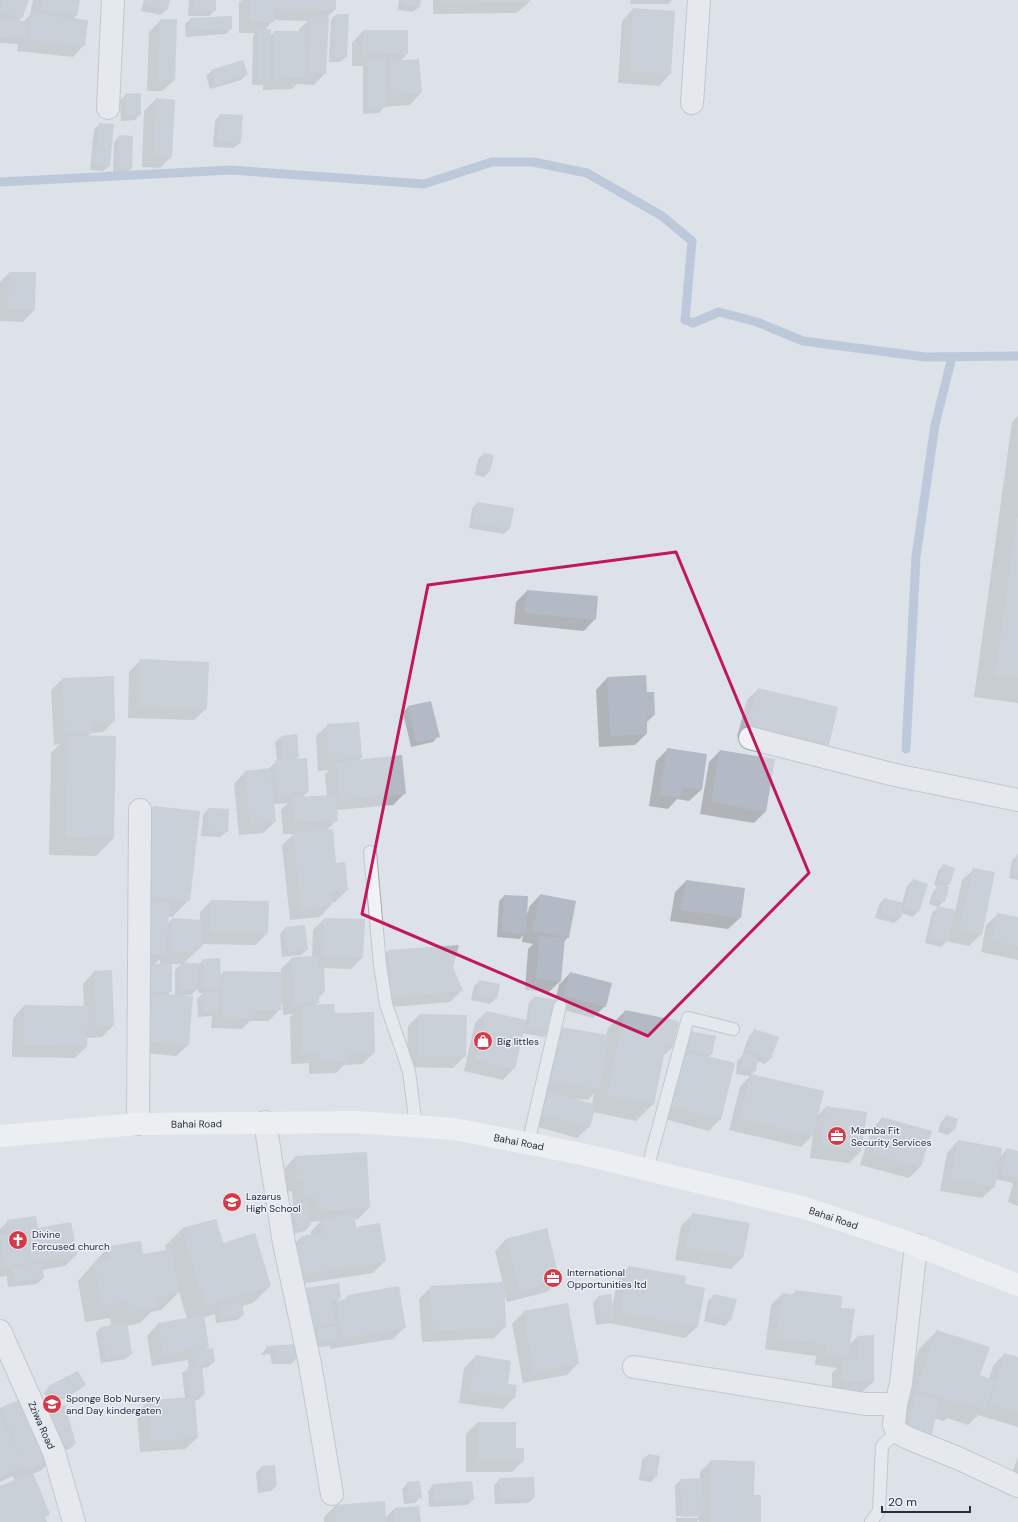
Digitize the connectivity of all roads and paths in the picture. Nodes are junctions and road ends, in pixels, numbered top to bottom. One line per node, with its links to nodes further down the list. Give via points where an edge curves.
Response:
1 (113, 0): 4 (street)
2 (699, 0): 3 (street)
3 (692, 103)
4 (108, 108)
5 (750, 738): 6 (street, via 895,775)
6 (1018, 800)
7 (140, 810): 12 (street)
8 (370, 852): 13 (lane, via 386,1004 409,1071)
9 (560, 1006): 15 (lane)
10 (733, 1030): 16 (lane, via 688,1018)
11 (265, 1122): 12 (street, Bahai Road); 13 (street, Bahai Road, via 356,1122); 24 (street, via 284,1243 310,1364)
12 (138, 1124): 14 (street, Bahai Road)
13 (416, 1126): 15 (street, Bahai Road, via 454,1129)
14 (0, 1136)
15 (528, 1144): 16 (street, Bahai Road)
16 (647, 1170): 17 (street, Bahai Road, via 805,1208)
17 (916, 1245): 18 (street, Bahai Road); 21 (street, via 901,1384)
18 (1018, 1285)
19 (0, 1331): 25 (street, Zziwa Road, via 54,1452)
20 (634, 1367): 21 (street, via 865,1404)
21 (896, 1404): 22 (street, via 894,1425)
22 (897, 1432): 23 (street); 26 (lane, via 882,1446 879,1511)
23 (1018, 1486)
24 (332, 1494)
25 (74, 1522)
26 (870, 1522)

